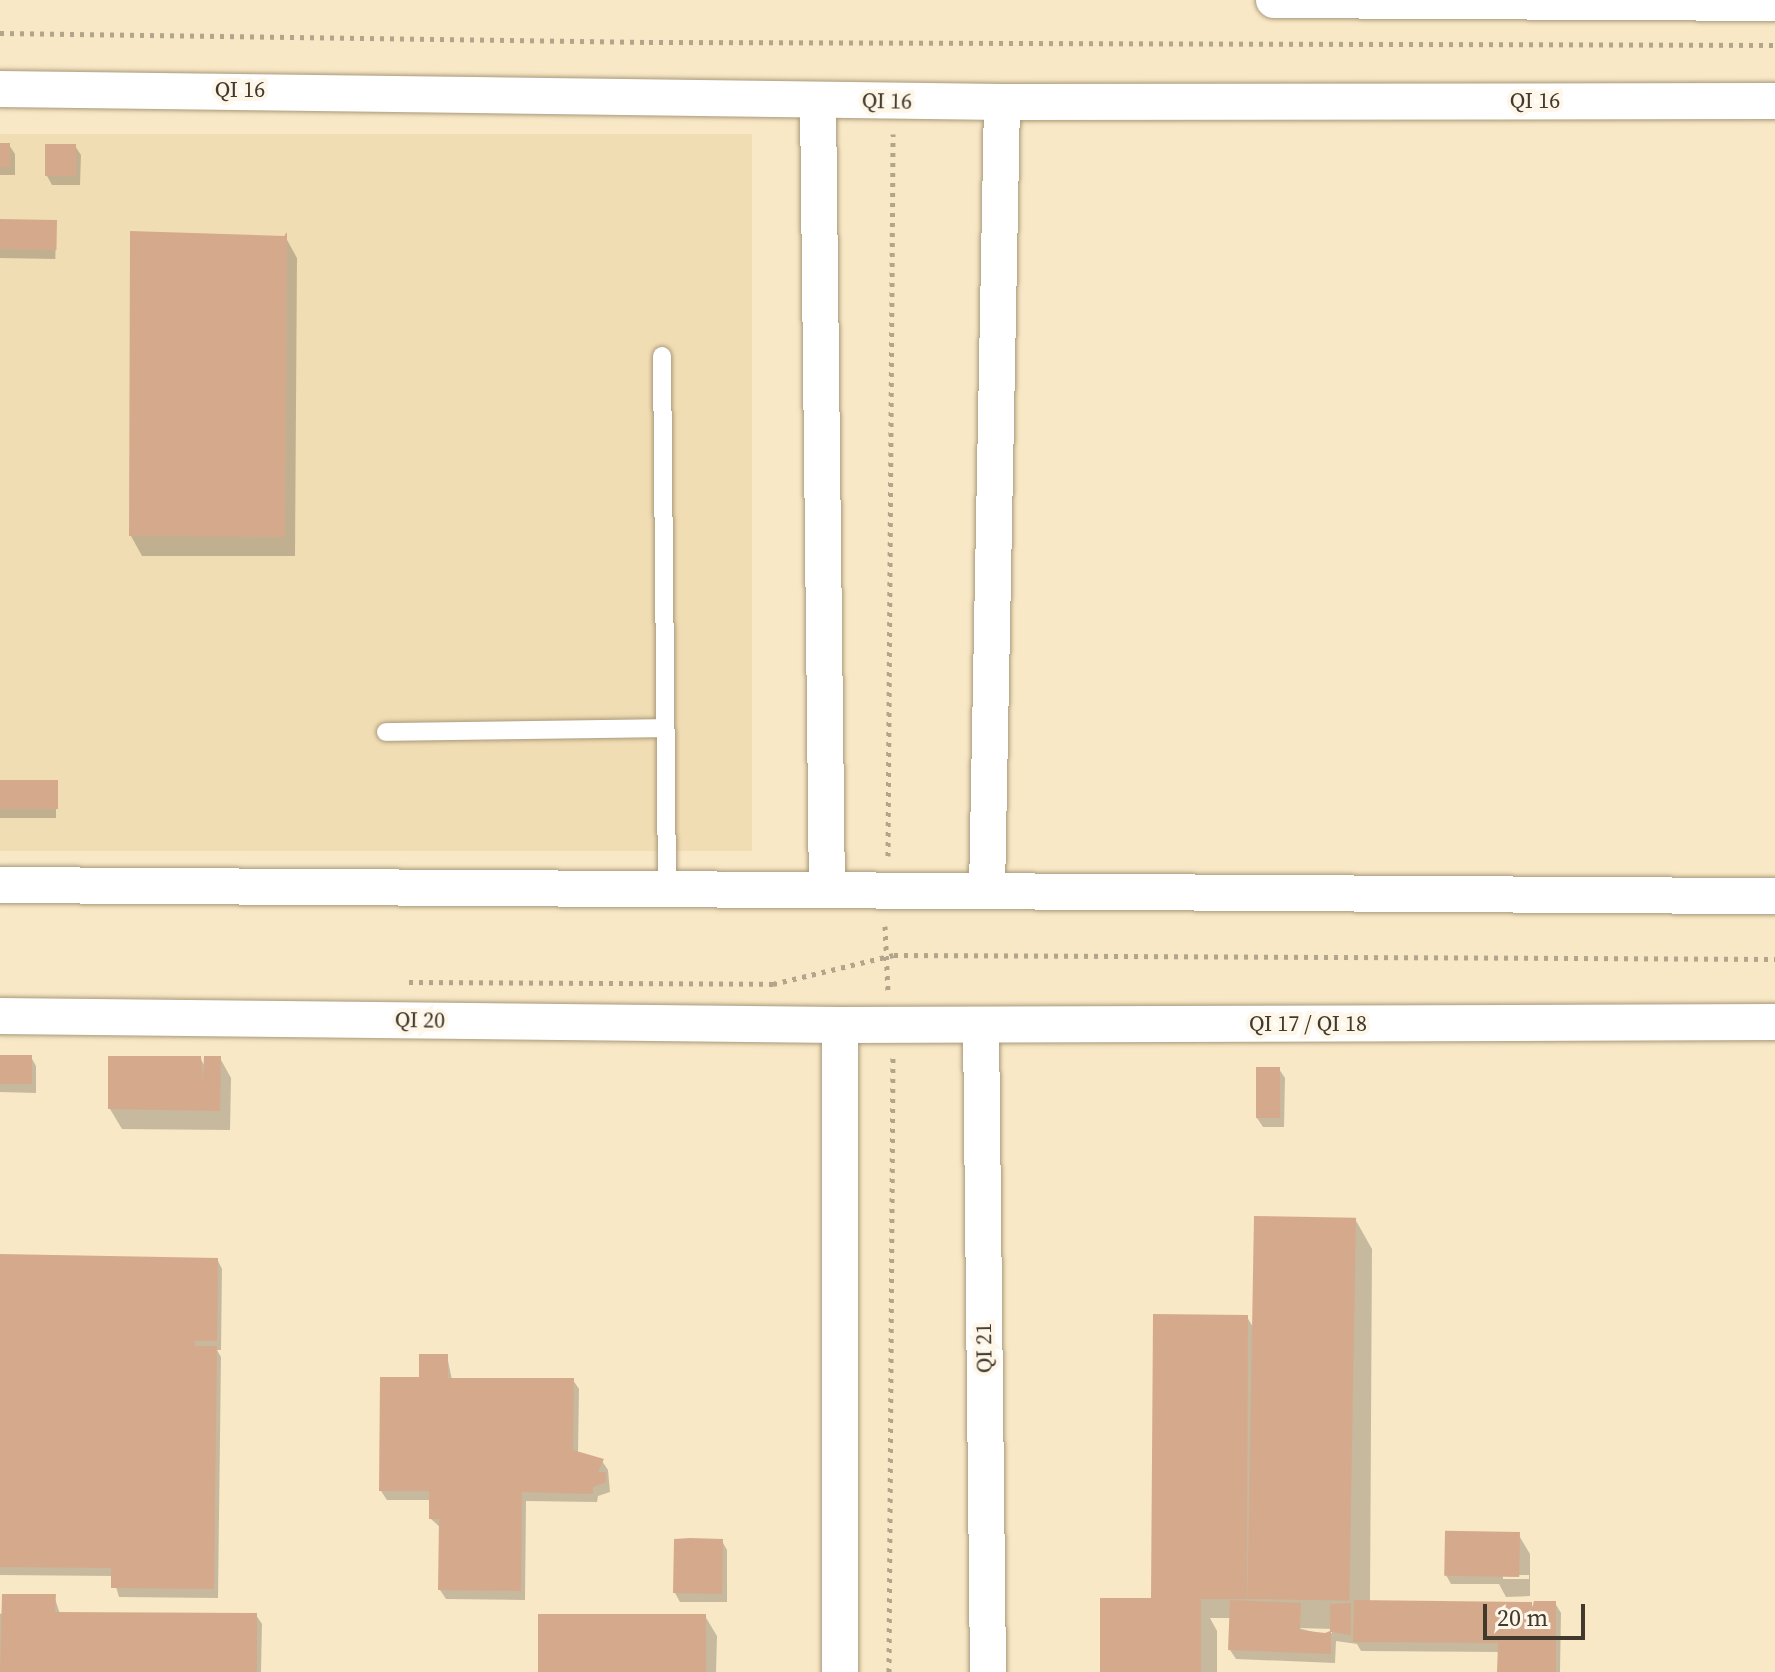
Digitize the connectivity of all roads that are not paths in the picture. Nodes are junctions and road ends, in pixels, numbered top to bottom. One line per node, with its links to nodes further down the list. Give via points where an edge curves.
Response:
1 (1274, 0): 2 (street)
2 (1775, 3)
3 (0, 89): 4 (street, QI 16)
4 (818, 101): 6 (street, QI 16); 12 (street)
5 (1775, 101): 6 (street, QI 16)
6 (1002, 102): 13 (street)
7 (662, 356): 8 (lane)
8 (664, 728): 9 (lane); 11 (lane)
9 (386, 732)
10 (0, 885): 11 (street)
11 (667, 890): 12 (street)
12 (827, 890): 13 (street)
13 (987, 891): 14 (street)
14 (1775, 896)
15 (0, 1016): 17 (street, QI 20)
16 (1775, 1022): 18 (street, QI 17 / QI 18)
17 (840, 1025): 18 (street, QI 17 / QI 18); 19 (street)
18 (981, 1025): 20 (street, QI 21)
19 (840, 1672)
20 (988, 1672)

